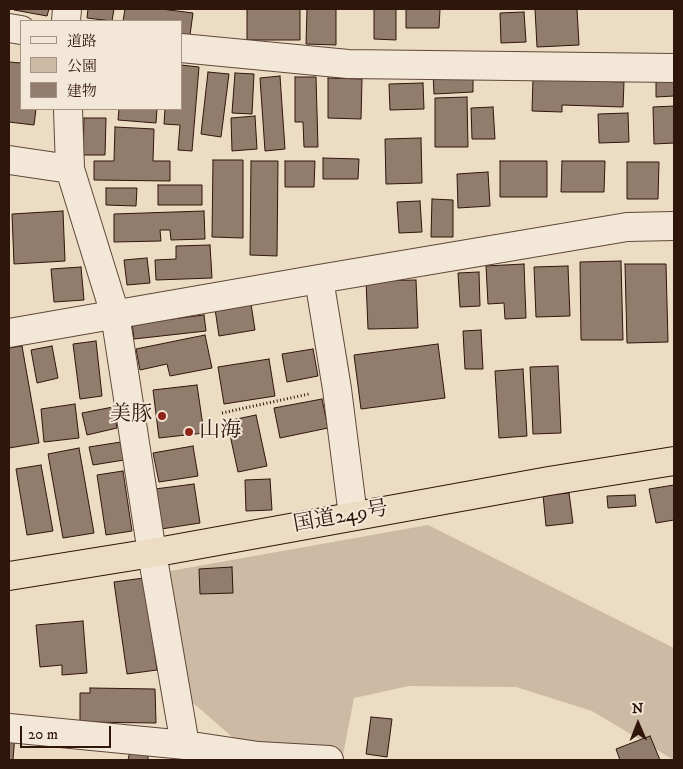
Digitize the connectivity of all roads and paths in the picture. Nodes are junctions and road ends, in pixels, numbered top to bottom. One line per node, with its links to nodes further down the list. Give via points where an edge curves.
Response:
1 (182, 48): 2 (street, via 348,64)
2 (674, 68)
3 (68, 110): 5 (street)
4 (9, 160): 5 (street)
5 (70, 169): 8 (street)
6 (674, 226): 7 (street, via 627,227)
7 (319, 279): 8 (street); 10 (street)
8 (115, 314): 9 (street); 14 (street)
9 (9, 333)
10 (337, 389): 11 (path); 13 (street)
11 (222, 412)
12 (674, 461): 13 (highway, 国道249号)
13 (354, 516): 14 (highway, 国道249号)
14 (152, 553): 15 (highway, 国道249号); 17 (street)
15 (9, 576)
16 (9, 728): 17 (street)
17 (185, 745): 18 (street, via 258,756)
18 (329, 760)

